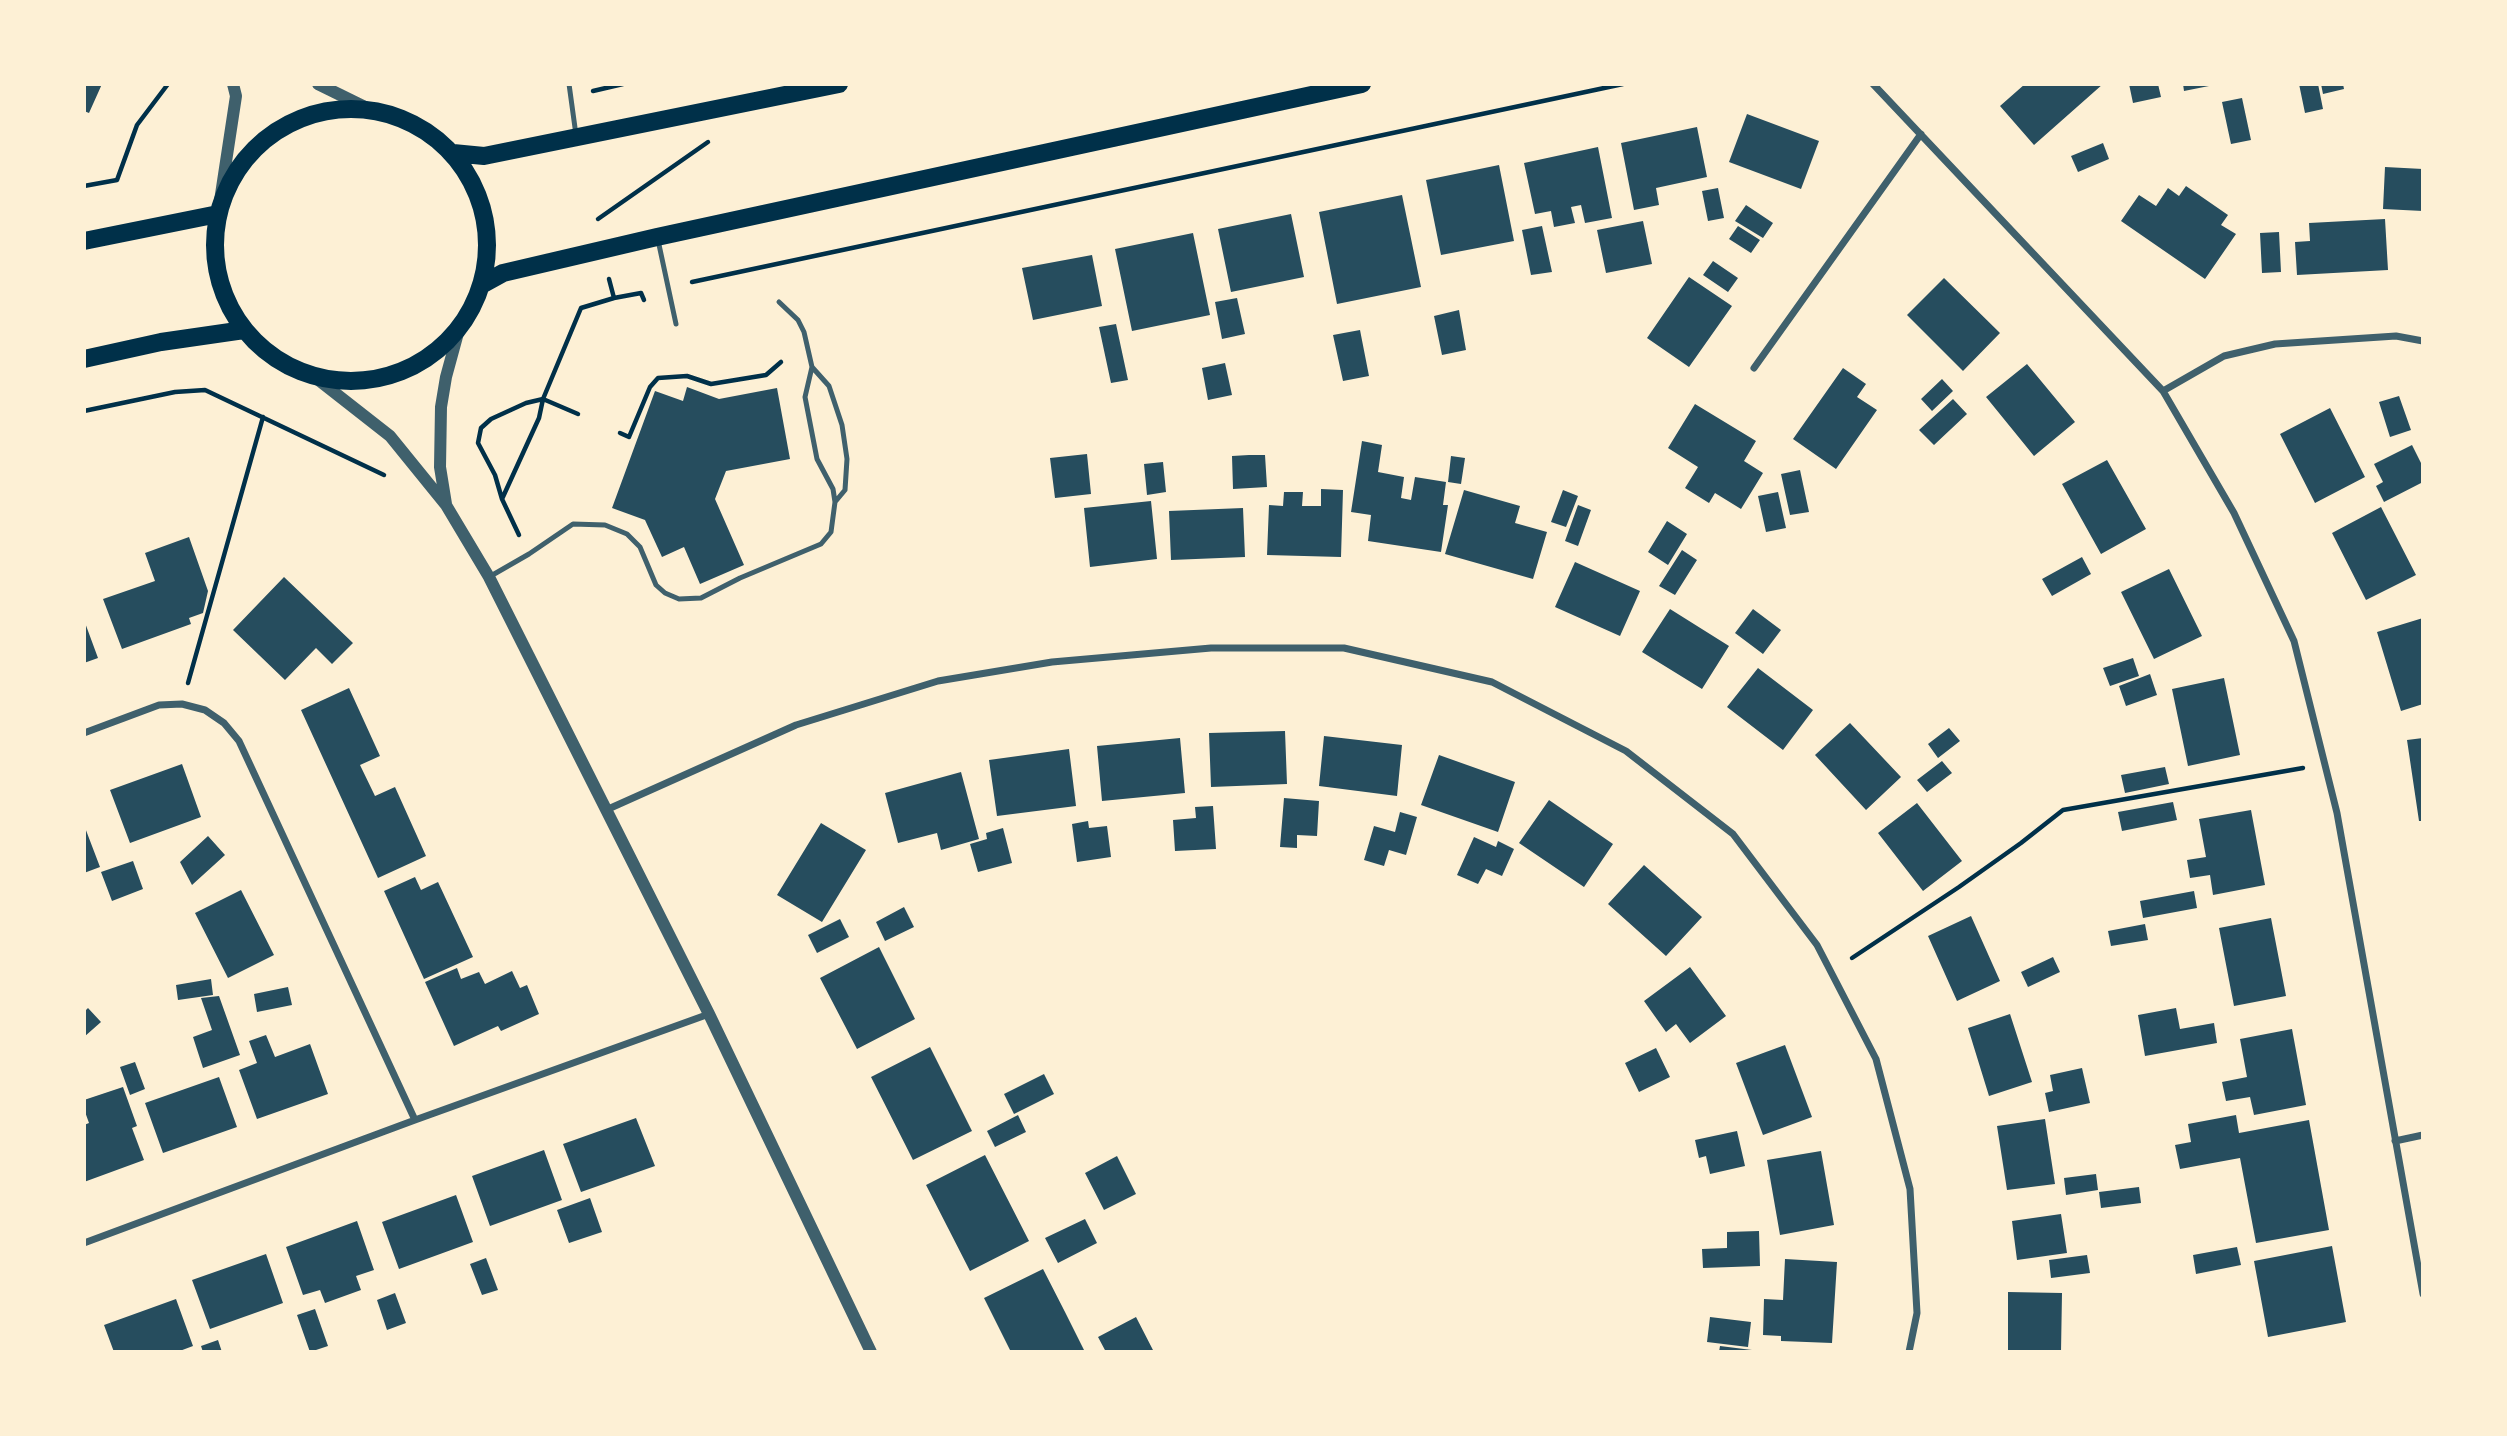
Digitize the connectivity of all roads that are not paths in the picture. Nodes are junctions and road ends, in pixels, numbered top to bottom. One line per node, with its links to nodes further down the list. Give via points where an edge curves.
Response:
1 (233, 84): 11 (street, via 236,96)
2 (318, 84): 7 (street)
3 (569, 84): 9 (lane)
4 (839, 84): 9 (main road)
5 (1362, 84): 12 (main road)
6 (1873, 84): 8 (street)
7 (373, 111): 10 (main road, via 395,115 427,131); 11 (main road, via 319,109 262,141 242,161)
8 (1921, 134): 22 (street); 24 (street)
9 (576, 139): 10 (main road, via 484,156)
10 (453, 153): 14 (main road, via 477,191 488,254)
11 (219, 207): 13 (main road); 18 (main road, via 213,246 228,309)
12 (657, 237): 14 (main road, via 503,273); 17 (lane)
13 (84, 241)
14 (483, 284): 16 (main road, via 472,310)
15 (779, 302): 21 (lane, via 798,320)
16 (461, 322): 23 (main road, via 433,355 398,374 370,381); 26 (street, via 441,407 440,467)
17 (676, 324)
18 (244, 330): 20 (main road); 23 (main road, via 279,363)
19 (2423, 341): 24 (street, via 2396,336 2275,344 2224,356)
20 (84, 359)
21 (812, 367): 25 (lane, via 805,397 817,459); 25 (lane, via 829,386 842,425 845,490)
22 (1754, 369)
23 (316, 378): 26 (street, via 390,436)
24 (2163, 391): 33 (street, via 2234,513 2294,641 2337,813)
25 (835, 502): 27 (lane, via 831,532 821,544 701,598 679,599 665,593 656,585 640,547 626,534 605,525 573,524)
26 (446, 505): 27 (street)
27 (489, 577): 29 (street)
28 (84, 733): 31 (street, via 159,705 205,710 224,723 239,741)
29 (606, 810): 30 (street); 37 (street, via 796,725 938,681 1052,662 1211,648 1343,648 1492,682 1626,751 1733,834 1817,945 1876,1059 1910,1189 1917,1313)
30 (709, 1014): 31 (street); 36 (street)
31 (415, 1120): 34 (street)
32 (2423, 1135): 33 (street)
33 (2395, 1141): 35 (street)
34 (84, 1243)
35 (2423, 1294)
36 (871, 1352)
37 (1909, 1352)

